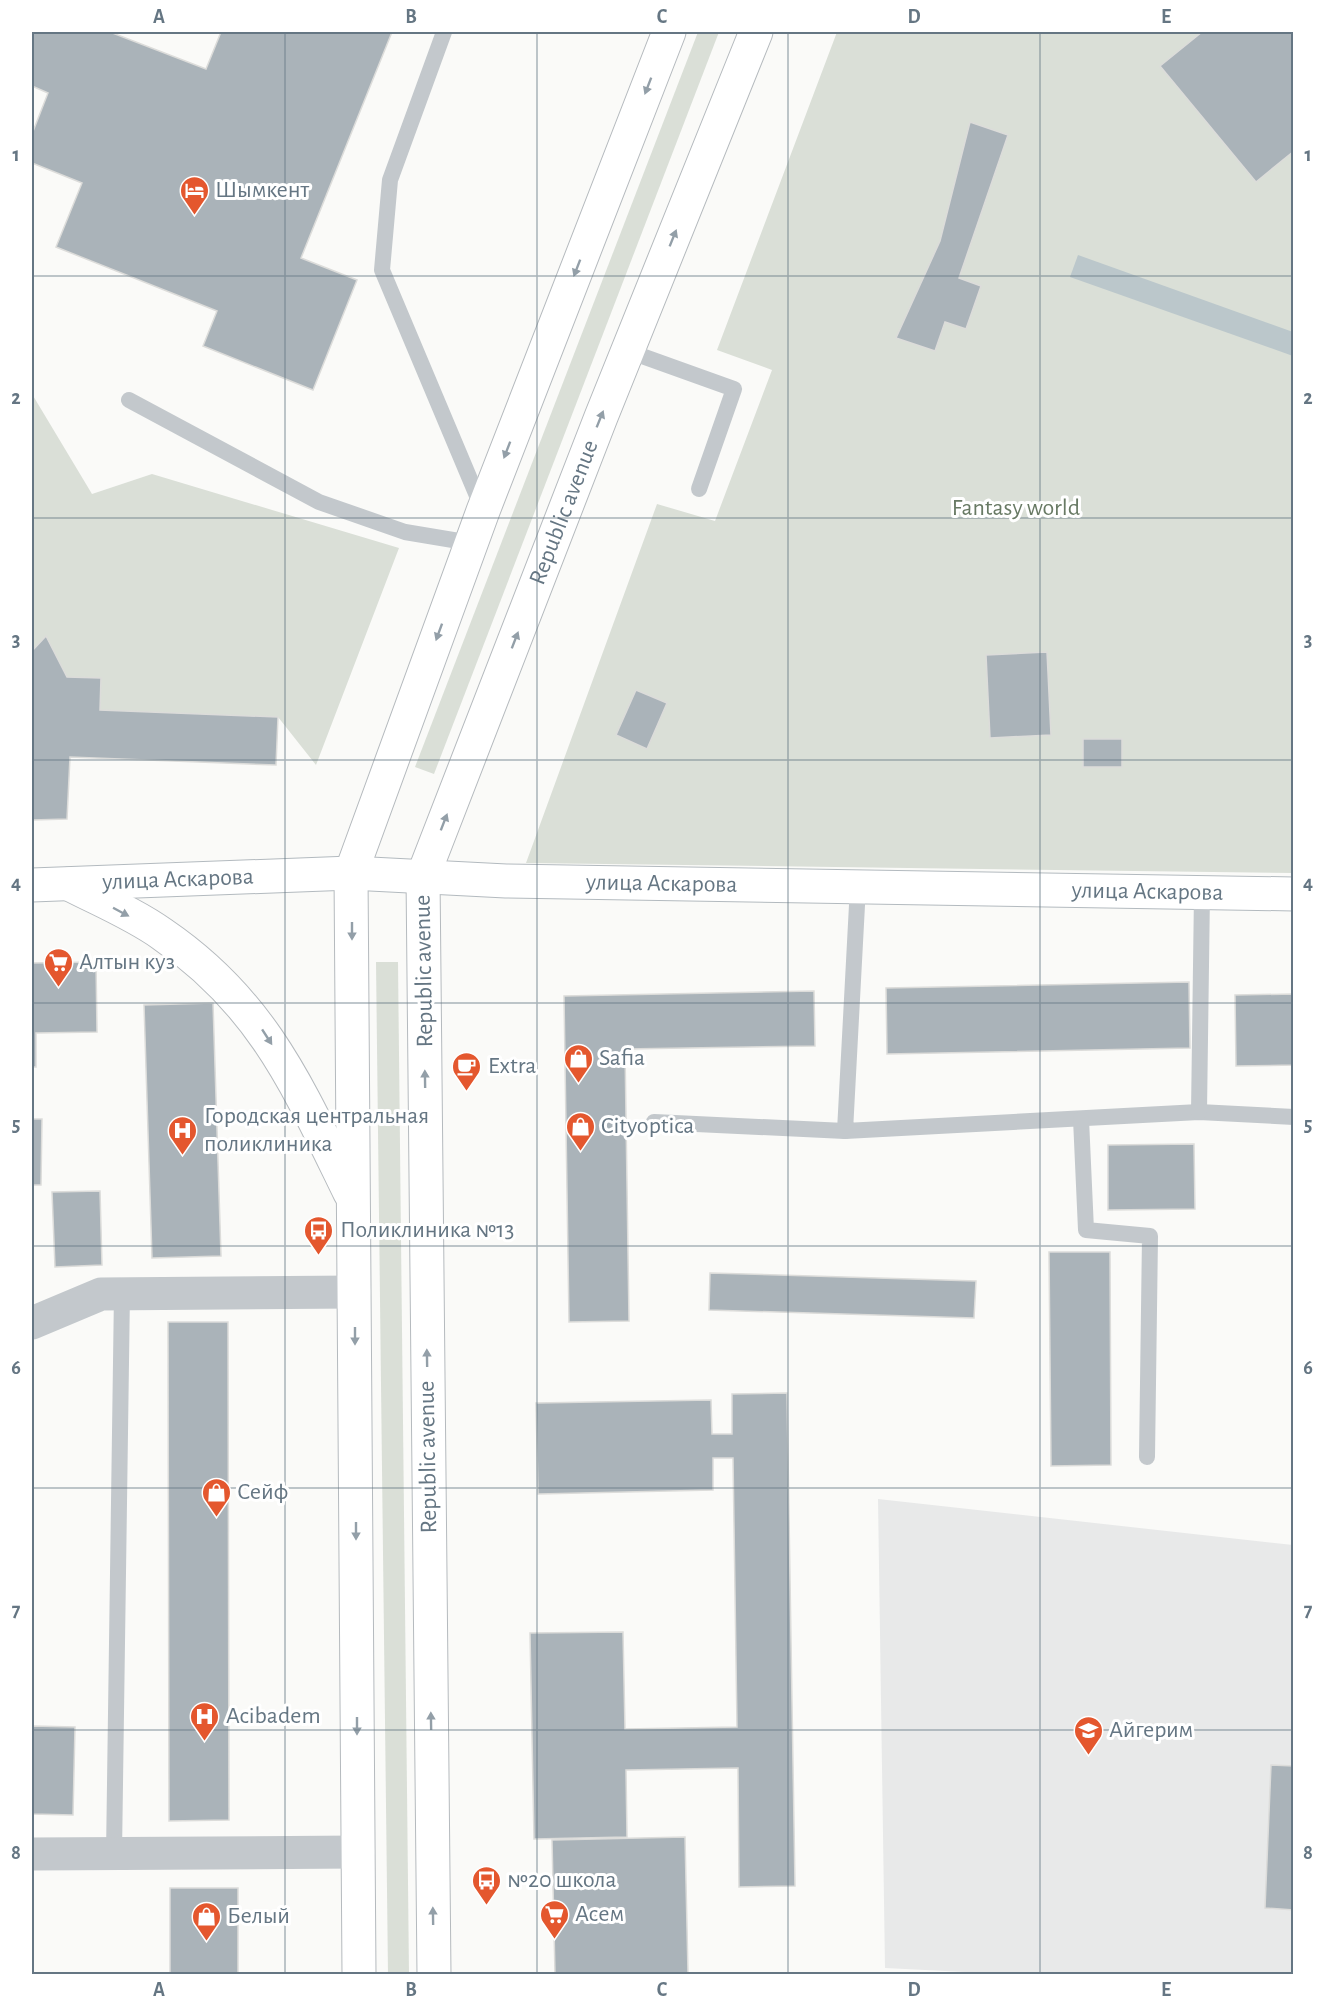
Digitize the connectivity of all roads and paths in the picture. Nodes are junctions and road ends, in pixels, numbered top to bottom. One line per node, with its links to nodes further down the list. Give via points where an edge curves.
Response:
1 (444, 32): 7 (lane, via 390,180 382,270)
2 (669, 32): 7 (main road, one-way to 7)
3 (756, 32): 4 (main road, Republic avenue, one-way to 3)
4 (628, 351): 6 (lane, via 734,389); 10 (main road, Republic avenue, one-way to 4)
5 (129, 400): 8 (lane, via 319,502 405,532)
6 (699, 489)
7 (483, 511): 8 (main road)
8 (471, 543): 9 (main road, one-way to 9)
9 (351, 873): 10 (main road, улица Аскарова); 11 (main road, улица Аскарова); 21 (main road, one-way to 21)
10 (423, 876): 13 (main road, улица Аскарова, via 506,881); 30 (main road, Republic avenue, one-way to 10)
11 (69, 884): 12 (main road, улица Аскарова); 21 (main road, one-way to 21, via 161,933 216,976 270,1041 298,1087)
12 (32, 885)
13 (858, 886): 14 (main road, улица Аскарова); 20 (lane)
14 (1202, 893): 15 (main road, улица Аскарова); 16 (lane)
15 (1293, 894)
16 (1199, 1112): 17 (lane); 18 (lane)
17 (1293, 1117)
18 (1081, 1119): 20 (lane); 25 (lane, via 1086,1230 1150,1236)
19 (654, 1122): 20 (lane)
20 (845, 1131)
21 (354, 1201): 23 (main road)
22 (122, 1292): 23 (street); 24 (street, via 101,1294); 28 (lane)
23 (354, 1293): 26 (main road, one-way to 26)
24 (32, 1323)
25 (1147, 1457)
26 (358, 1852): 28 (street); 29 (main road)
27 (32, 1854): 28 (street)
28 (114, 1854)
29 (359, 1974)
30 (434, 1974)

